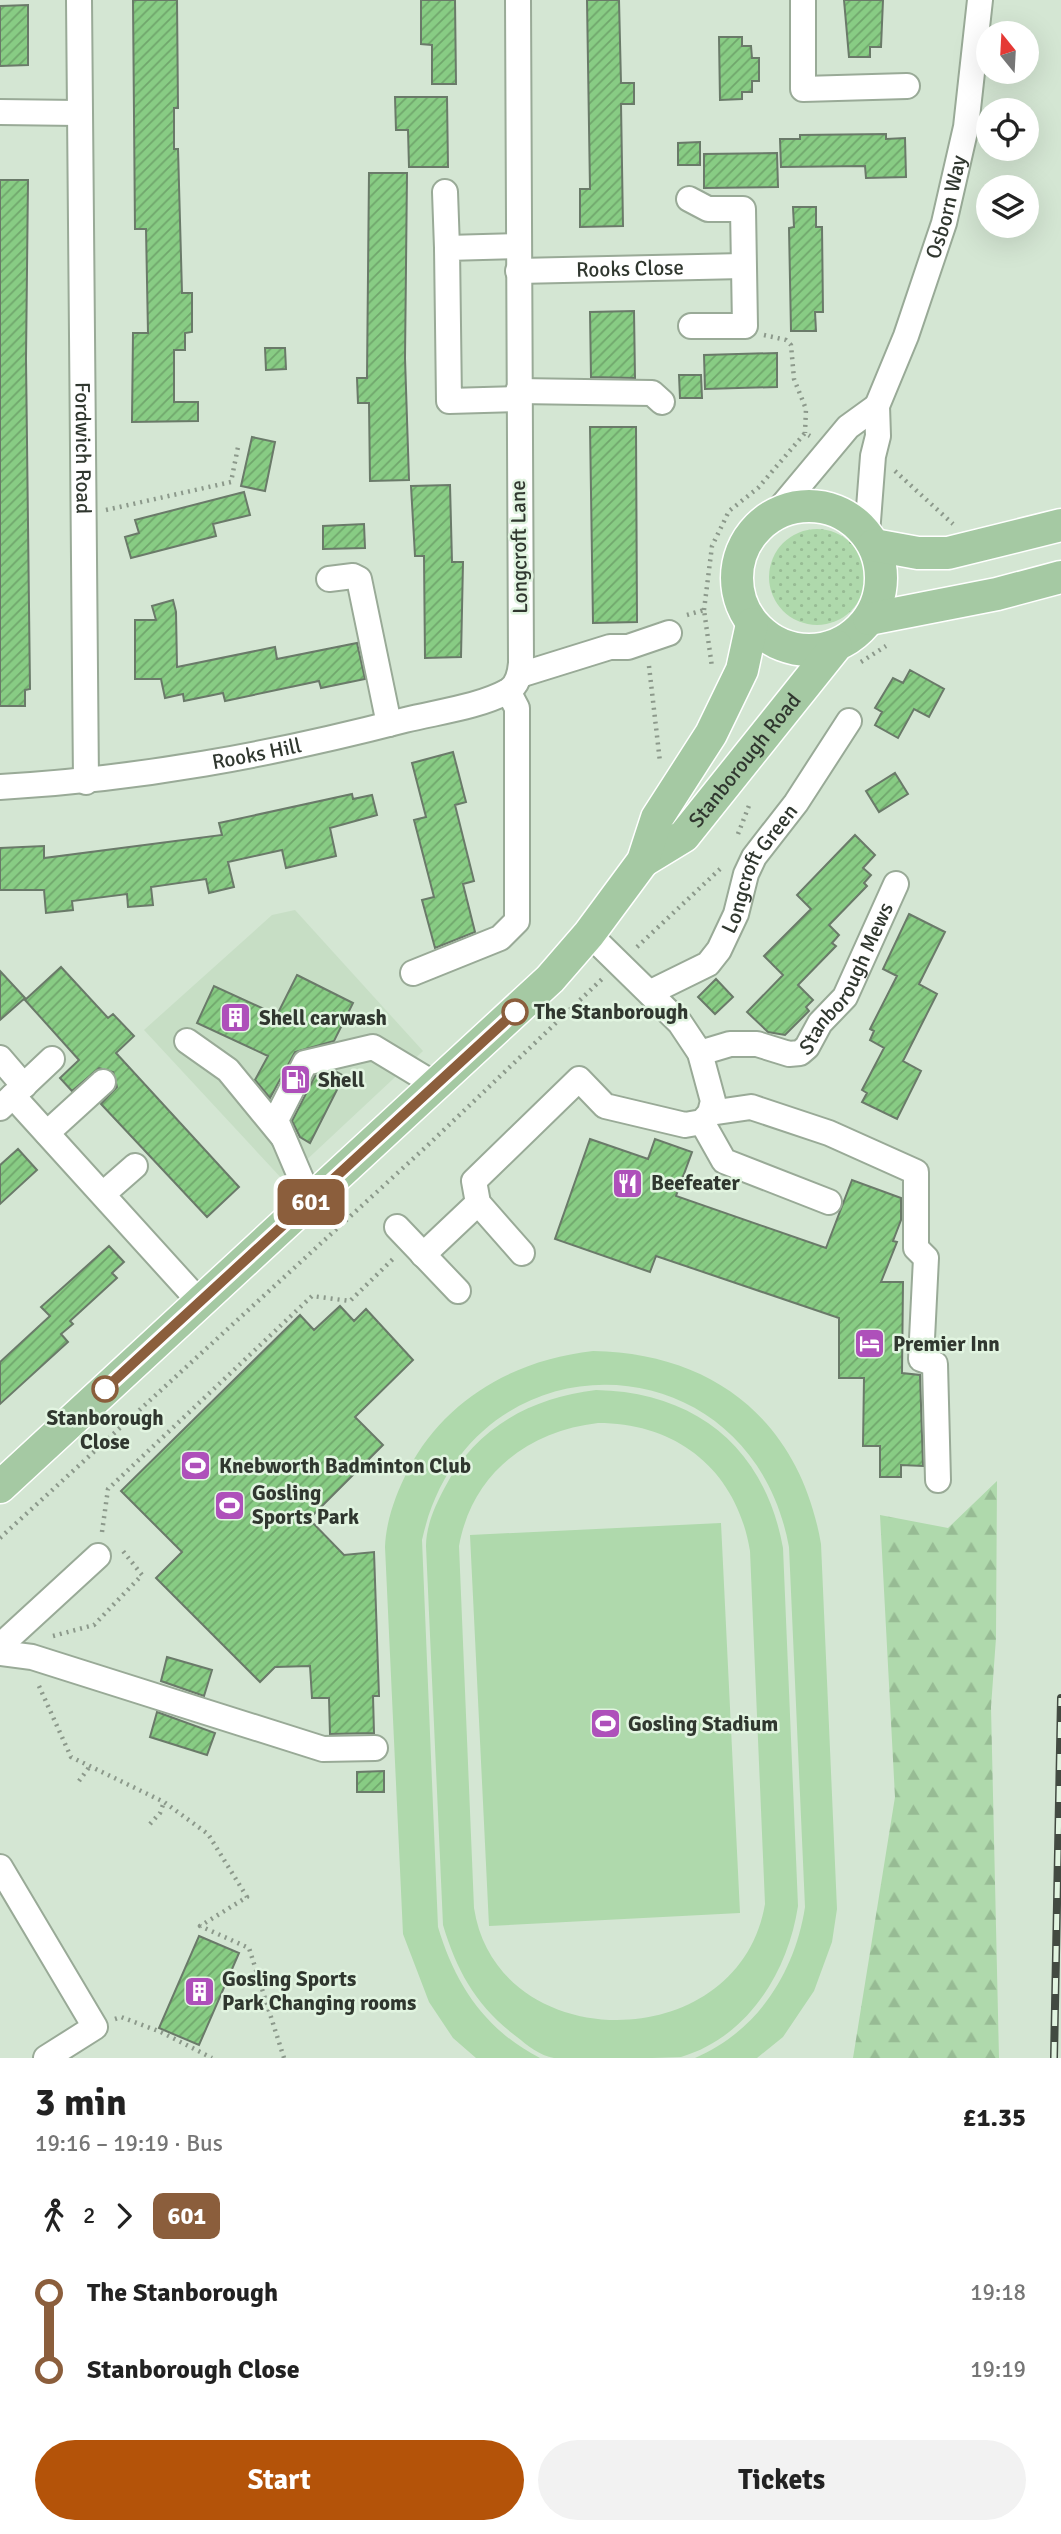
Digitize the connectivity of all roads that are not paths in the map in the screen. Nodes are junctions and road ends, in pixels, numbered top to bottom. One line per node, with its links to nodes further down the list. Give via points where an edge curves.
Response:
1 (79, 0): 7 (street, Fordwich Road)
2 (519, 0): 11 (street, Longcroft Lane)
3 (803, 0): 5 (street, via 803,89)
4 (980, 0): 16 (street, Osborn Way, via 966,127 944,223)
5 (907, 86)
6 (0, 112): 7 (street)
7 (78, 113): 29 (street, Fordwich Road)
8 (445, 192): 10 (street)
9 (690, 200): 12 (street, via 708,209 743,209)
10 (447, 248): 11 (street); 14 (street, via 449,401)
11 (518, 259): 12 (street, Rooks Close); 14 (street, Longcroft Lane)
12 (743, 266): 13 (street, via 745,326)
13 (691, 326)
14 (518, 395): 15 (street, via 652,393); 26 (street, Longcroft Lane)
15 (662, 402)
16 (877, 406): 17 (street, via 848,427); 19 (street, Osborn Way, via 878,436 869,491)
17 (777, 512): 19 (main road, via 800,504 819,506 839,512); 23 (main road, via 752,533 738,562 736,584)
18 (1061, 525): 19 (main road, via 948,553 918,553)
19 (870, 539): 22 (main road, via 882,583)
20 (1061, 577): 22 (main road)
21 (328, 579): 28 (street, via 359,579)
22 (869, 619): 25 (main road, via 853,636)
23 (752, 624): 25 (main road, via 768,639 789,648); 31 (main road, Stanborough Road, via 742,670 711,734 657,818)
24 (675, 625): 26 (street, Rooks Hill, via 646,641 610,647)
25 (844, 658): 31 (main road, Stanborough Road, via 684,836)
26 (514, 683): 28 (street, Rooks Hill); 34 (street, Longcroft Lane, via 517,921 500,938)
27 (849, 721): 35 (street, Longcroft Green, via 796,803 754,857 719,950 708,964)
28 (389, 724): 29 (street, Rooks Hill, via 198,767)
29 (86, 782): 30 (street, Rooks Hill)
30 (0, 787)
31 (643, 861): 33 (main road, Stanborough Road)
32 (896, 884): 37 (street, Stanborough Mews, via 845,998 820,1024 807,1047 789,1054 757,1044 730,1044)
33 (589, 934): 35 (street); 41 (main road, Stanborough Road, via 550,979)
34 (413, 973)
35 (651, 992): 37 (street, via 680,1023)
36 (187, 1041): 45 (street, via 228,1070)
37 (700, 1054): 43 (street, via 713,1101)
38 (0, 1058): 42 (street)
39 (52, 1059): 42 (street)
40 (103, 1082): 44 (street)
41 (436, 1085): 45 (street, via 373,1047 305,1063 276,1120); 48 (main road, Stanborough Road)
42 (12, 1097): 44 (street)
43 (706, 1117): 49 (street, via 724,1161); 50 (street, via 685,1125 606,1106 579,1079 474,1181); 54 (street, via 751,1107 829,1133 916,1172 916,1248 926,1258 921,1359 935,1364)
44 (47, 1133): 47 (street)
45 (283, 1137): 48 (street)
46 (135, 1166): 47 (street)
47 (103, 1194): 53 (street)
48 (311, 1202): 53 (main road, Stanborough Road)
49 (829, 1202)
50 (478, 1203): 51 (street); 52 (street, via 410,1242)
51 (522, 1254)
52 (458, 1291)
53 (199, 1301): 55 (main road, Stanborough Road)
54 (938, 1480)
55 (0, 1487)
56 (109, 1546): 57 (street)
57 (0, 1646)
58 (0, 1653): 59 (street, via 32,1657 323,1749)
59 (374, 1748)
60 (0, 1867): 61 (street, via 95,2027)
61 (46, 2058)

